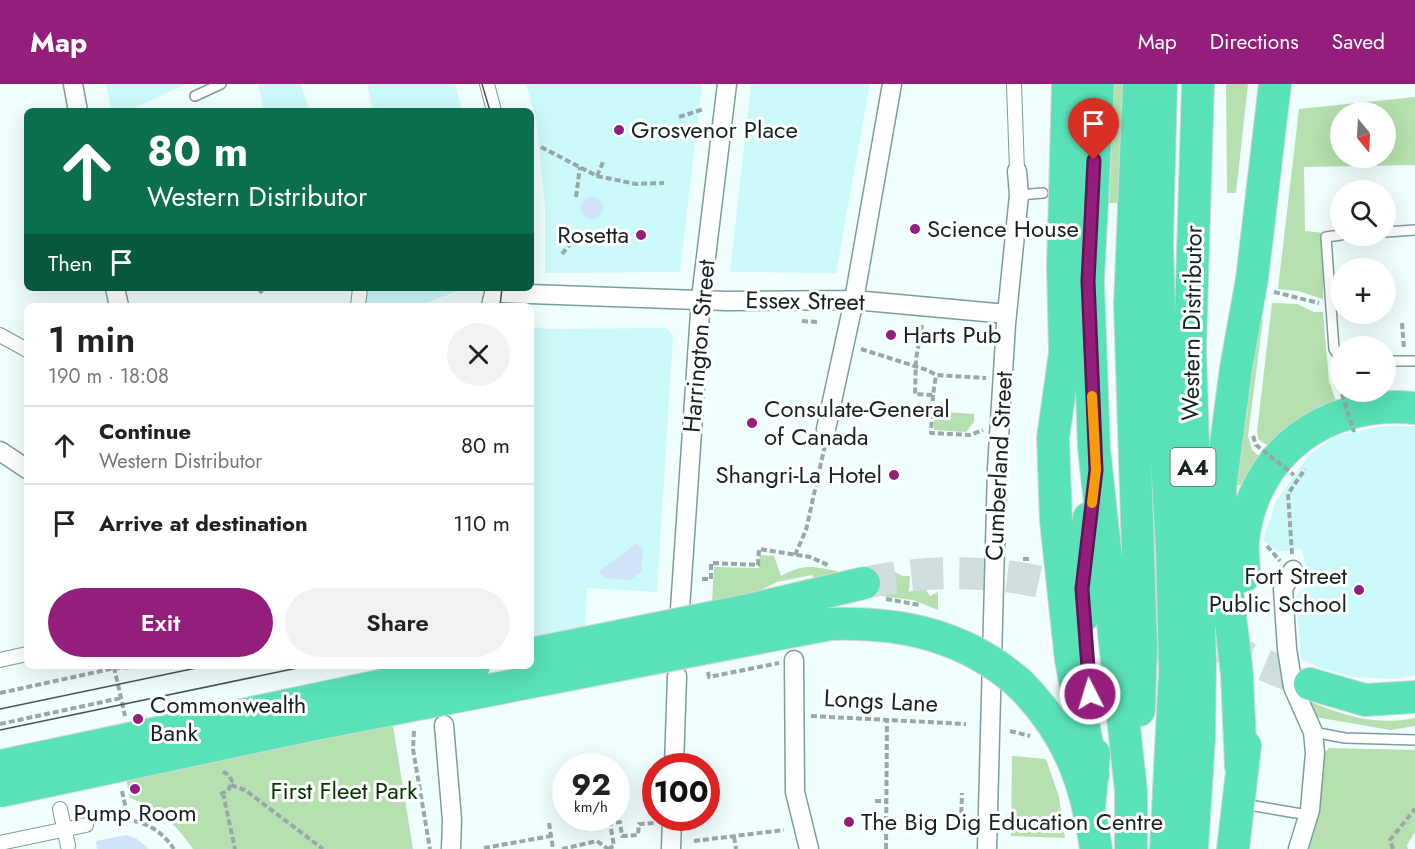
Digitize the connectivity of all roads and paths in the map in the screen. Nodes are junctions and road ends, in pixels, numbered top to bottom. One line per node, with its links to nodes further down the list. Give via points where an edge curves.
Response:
1 (73, 84): 15 (street)
2 (221, 84): 14 (lane)
3 (487, 84): 16 (street)
4 (727, 84): 37 (street, Harrington Street)
5 (892, 84): 38 (street)
6 (1014, 84): 22 (street, Cumberland Street)
7 (1068, 84): 49 (highway)
8 (1098, 84): 66 (highway, via 1088,281)
9 (1138, 84): 69 (highway, via 1130,304)
10 (1161, 84): 109 (highway, via 1157,243 1175,651)
11 (1198, 84): 153 (highway, Western Distributor / A4, via 1190,359 1200,739)
12 (1263, 84): 54 (highway)
13 (1275, 84): 54 (highway, via 1252,279)
14 (195, 96)
15 (77, 108)
16 (493, 108)
17 (704, 110): 18 (path)
18 (680, 117)
19 (541, 147): 21 (path)
20 (603, 162): 23 (path)
21 (580, 167): 23 (path); 27 (path)
22 (1017, 171): 26 (street, Cumberland Street)
23 (597, 176): 24 (path, via 636,184)
24 (663, 183)
25 (1043, 193): 26 (lane)
26 (1019, 195): 40 (street, Cumberland Street)
27 (576, 197)
28 (573, 230): 32 (path, via 572,242)
29 (1415, 230): 30 (lane)
30 (1396, 231)
31 (1330, 237): 39 (lane, via 1326,237)
32 (562, 254)
33 (261, 291): 35 (path)
34 (1270, 291): 39 (path, via 1316,304)
35 (263, 295)
36 (505, 297): 37 (street, Essex Street)
37 (701, 298): 38 (street, Essex Street); 80 (street, Harrington Street)
38 (854, 300): 40 (street, Essex Street); 61 (street)
39 (1329, 302): 46 (lane)
40 (1007, 314): 149 (street, Cumberland Street, via 993,575)
41 (802, 321): 42 (path)
42 (817, 322)
43 (1402, 323): 51 (path)
44 (922, 325): 53 (path)
45 (0, 335): 47 (street)
46 (1333, 336)
47 (24, 348)
48 (860, 349): 53 (path)
49 (1065, 353): 58 (highway); 66 (highway, via 1080,419)
50 (1396, 361): 51 (lane)
51 (1404, 361): 52 (lane)
52 (1415, 361)
53 (915, 366): 55 (path); 57 (path, via 915,394)
54 (1236, 368): 106 (highway, via 1220,489)
55 (936, 375): 56 (path); 57 (path)
56 (986, 378)
57 (933, 395): 62 (path, via 931,433 970,435)
58 (1057, 398): 79 (highway, via 1068,438); 108 (highway, via 1053,438 1061,587)
59 (1345, 402): 63 (path, bridge)
60 (1415, 408): 106 (highway, via 1358,409 1317,426 1280,455 1255,493 1243,542 1248,725)
61 (826, 429): 72 (path, via 807,530)
62 (983, 430)
63 (1354, 432)
64 (1252, 436): 70 (path, bridge, via 1256,445 1294,475)
65 (0, 451): 67 (street)
66 (1095, 459): 79 (highway); 113 (highway)
67 (24, 467)
68 (1305, 469): 76 (path, via 1288,494)
69 (1134, 487): 109 (highway, via 1152,582); 113 (highway, via 1141,646)
70 (1281, 494)
71 (1263, 540): 76 (path, via 1274,557)
72 (795, 555): 75 (path); 77 (path, via 759,549 759,565 711,563 711,579)
73 (1023, 559): 74 (path)
74 (1031, 559)
75 (825, 565)
76 (1293, 570): 102 (street, via 1283,589 1286,639 1293,687)
77 (702, 579)
78 (864, 583): 81 (highway, bridge)
79 (1082, 589): 108 (highway, via 1092,716)
80 (680, 609)
81 (534, 653)
82 (24, 655): 83 (street)
83 (0, 660)
84 (794, 660): 95 (street)
85 (706, 663): 86 (path, via 709,677)
86 (770, 664)
87 (105, 669): 92 (path)
88 (114, 669): 94 (path)
89 (460, 669): 105 (highway, bridge)
90 (677, 676): 104 (street)
91 (1310, 684): 93 (highway, via 1365,700)
92 (0, 693)
93 (1415, 697)
94 (121, 698): 97 (path); 98 (path)
95 (795, 716): 96 (path, Longs Lane); 147 (street, via 795,792)
96 (887, 719): 99 (path, Longs Lane); 116 (path)
97 (125, 720)
98 (0, 723)
99 (966, 724)
100 (444, 725): 142 (street, via 453,820)
101 (414, 731): 141 (path, via 413,748)
102 (1312, 732): 103 (lane, via 1345,738); 121 (street, via 1315,762)
103 (1415, 740)
104 (674, 753)
105 (0, 766)
106 (1241, 767): 117 (highway)
107 (219, 771): 110 (path, via 229,775)
108 (1092, 775): 120 (highway)
109 (1170, 776): 152 (highway)
110 (231, 785): 139 (path, via 222,793); 140 (path, via 245,790)
111 (0, 791): 120 (highway, bridge, via 326,722 830,624 870,623 924,631 973,649 1020,684 1046,712 1069,749)
112 (122, 791): 122 (path)
113 (1131, 792): 151 (highway)
114 (962, 793): 123 (path)
115 (875, 801): 116 (path)
116 (886, 801): 148 (path)
117 (1238, 804): 121 (lane); 154 (highway)
118 (1415, 808): 132 (path)
119 (60, 809): 127 (street)
120 (1089, 810): 150 (highway)
121 (1308, 815): 155 (street)
122 (128, 818): 126 (path); 138 (path, via 162,835)
123 (961, 822)
124 (549, 823): 130 (path)
125 (642, 824): 144 (path, via 638,835 622,836 620,822 610,823 614,846)
126 (86, 825): 127 (street)
127 (64, 829): 134 (street); 135 (street)
128 (784, 830): 131 (path)
129 (672, 831): 145 (street)
130 (551, 836): 136 (path); 143 (path)
131 (734, 837): 133 (path); 146 (path)
132 (1390, 840): 156 (path); 157 (path)
133 (694, 841)
134 (0, 843)
135 (68, 846)
136 (484, 848)
137 (564, 848): 144 (path, via 597,842)
138 (174, 849)
139 (236, 849)
140 (323, 849)
141 (430, 849)
142 (451, 849)
143 (553, 849)
144 (608, 849)
145 (671, 849)
146 (736, 849)
147 (809, 849)
148 (886, 849)
149 (987, 849)
150 (1095, 849)
151 (1131, 849)
152 (1166, 849)
153 (1192, 849)
154 (1233, 849)
155 (1298, 849)
156 (1387, 849)
157 (1393, 849)

